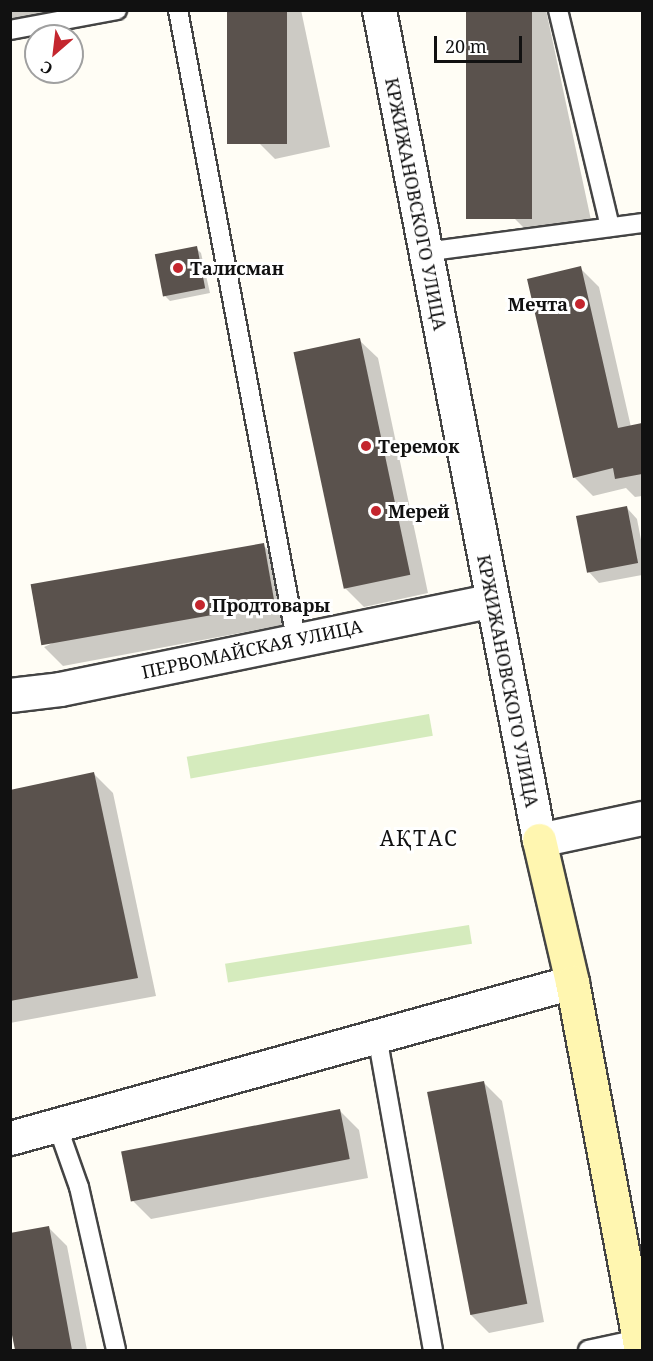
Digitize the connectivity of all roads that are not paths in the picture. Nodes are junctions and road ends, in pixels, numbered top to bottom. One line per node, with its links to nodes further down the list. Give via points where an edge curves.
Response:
1 (117, 10): 5 (lane)
2 (178, 10): 10 (lane)
3 (379, 10): 8 (street, КРЖИЖАНОВСКОГО УЛИЦА)
4 (558, 10): 7 (lane)
5 (10, 30)
6 (642, 223): 7 (lane)
7 (610, 228): 8 (lane)
8 (425, 252): 9 (street, КРЖИЖАНОВСКОГО УЛИЦА)
9 (492, 600): 10 (street, ПЕРВОМАЙСКАЯ УЛИЦА); 13 (street, КРЖИЖАНОВСКОГО УЛИЦА)
10 (296, 639): 11 (street, ПЕРВОМАЙСКАЯ УЛИЦА, via 60,689)
11 (10, 695)
12 (642, 818): 13 (street)
13 (539, 840): 14 (street, КРЖИЖАНОВСКОГО УЛИЦА)
14 (572, 982): 15 (street); 18 (street, КРЖИЖАНОВСКОГО УЛИЦА)
15 (377, 1036): 16 (street); 20 (lane)
16 (57, 1125): 17 (street); 19 (lane, via 79,1187)
17 (10, 1138)
18 (640, 1345): 21 (lane)
19 (116, 1350)
20 (433, 1350)
21 (588, 1350)

